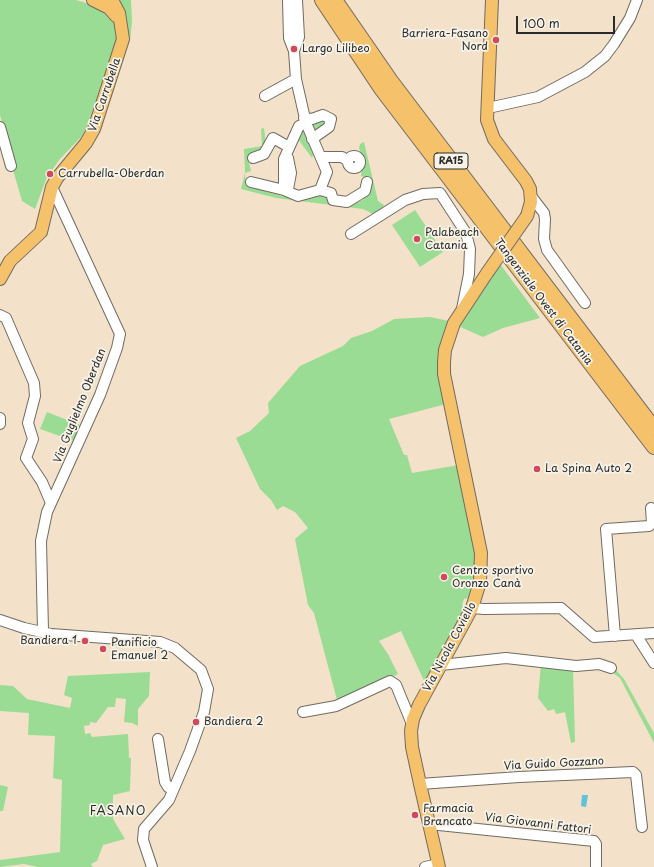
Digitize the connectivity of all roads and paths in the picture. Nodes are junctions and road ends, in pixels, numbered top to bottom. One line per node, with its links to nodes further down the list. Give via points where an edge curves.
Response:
1 (88, 0): 2 (main road)
2 (94, 0): 11 (main road, via 109,8)
3 (112, 0): 11 (main road, Via Carrubella, via 120,13)
4 (288, 0): 13 (street, via 289,38)
5 (297, 0): 13 (street, via 298,37)
6 (315, 0): 12 (highway)
7 (322, 0): 12 (highway, Tangenziale Ovest di Catania / RA15)
8 (335, 0): 38 (highway, Tangenziale Ovest di Catania / RA15, via 391,81)
9 (492, 0): 16 (main road)
10 (638, 0): 16 (street, via 614,44 605,56 585,72 538,97)
11 (122, 24): 27 (main road, Via Carrubella, via 121,50 94,129)
12 (340, 29): 39 (highway, Tangenziale Ovest di Catania / RA15, via 382,90)
13 (294, 51): 14 (street)
14 (296, 79): 15 (street); 17 (street)
15 (265, 96)
16 (488, 108): 30 (main road, via 488,120 494,139 526,182)
17 (305, 120): 19 (street); 19 (street, via 323,115 330,119 329,127); 20 (street, via 299,126)
18 (0, 127): 24 (street)
19 (312, 138): 21 (street)
20 (288, 149): 22 (street, via 273,138 264,154); 29 (street, via 284,159)
21 (322, 157): 23 (street, via 342,157); 28 (street, via 327,172)
22 (253, 158)
23 (348, 160)
24 (11, 166)
25 (251, 182): 29 (street)
26 (367, 182): 28 (street, via 365,191 347,202 333,200 331,193)
27 (52, 187): 32 (main road, Via Carrubella, via 41,232 10,261); 40 (street, Via Guglielmo Oberdan, via 120,334 100,395)
28 (320, 190): 29 (street, via 298,196)
29 (285, 191)
30 (531, 196): 33 (street, via 544,213 544,239 548,250); 34 (main road, Via Nicola Coviello, bridge, via 527,216)
31 (351, 234): 34 (street, via 405,200 423,194 440,193 466,233 470,249 470,274)
32 (0, 279)
33 (585, 303)
34 (462, 309): 42 (main road, Via Nicola Coviello, via 447,340 444,374 481,553 480,582)
35 (0, 315): 40 (street, via 6,318 33,378 35,396 28,423 33,439 26,458 42,482)
36 (0, 418): 37 (street)
37 (0, 424)
38 (654, 428)
39 (654, 447)
40 (51, 503): 44 (street, Via Guglielmo Oberdan, via 41,541)
41 (651, 508): 47 (street, via 652,523 649,526 606,529)
42 (472, 608): 47 (street, via 561,608 594,638); 49 (main road, Via Nicola Coviello)
43 (0, 620): 44 (street)
44 (43, 631): 57 (street, via 52,634 160,642 174,648 201,670 208,689 206,706)
45 (654, 633): 46 (street)
46 (636, 635): 47 (street); 48 (street)
47 (616, 636)
48 (654, 663)
49 (441, 665): 50 (street, via 506,658 576,666 599,664); 52 (main road, Via Nicola Coviello)
50 (611, 668)
51 (403, 704): 52 (street); 53 (street, via 396,685 390,681 336,706); 54 (street)
52 (419, 705): 54 (main road, Via Nicola Coviello)
53 (303, 712)
54 (412, 724): 56 (main road, Via Nicola Coviello, via 412,747)
55 (158, 739): 57 (street, via 165,782)
56 (420, 784): 58 (main road, Via Nicola Coviello); 59 (street, Via Guido Gozzano, via 633,772 636,775)
57 (173, 790): 61 (street, via 164,807 144,829 143,840)
58 (429, 824): 60 (main road, Via Nicola Coviello); 63 (street, Via Giovanni Fattori, via 594,841)
59 (642, 827)
60 (439, 866): 62 (street)
61 (152, 867)
62 (425, 867)
63 (596, 867)

